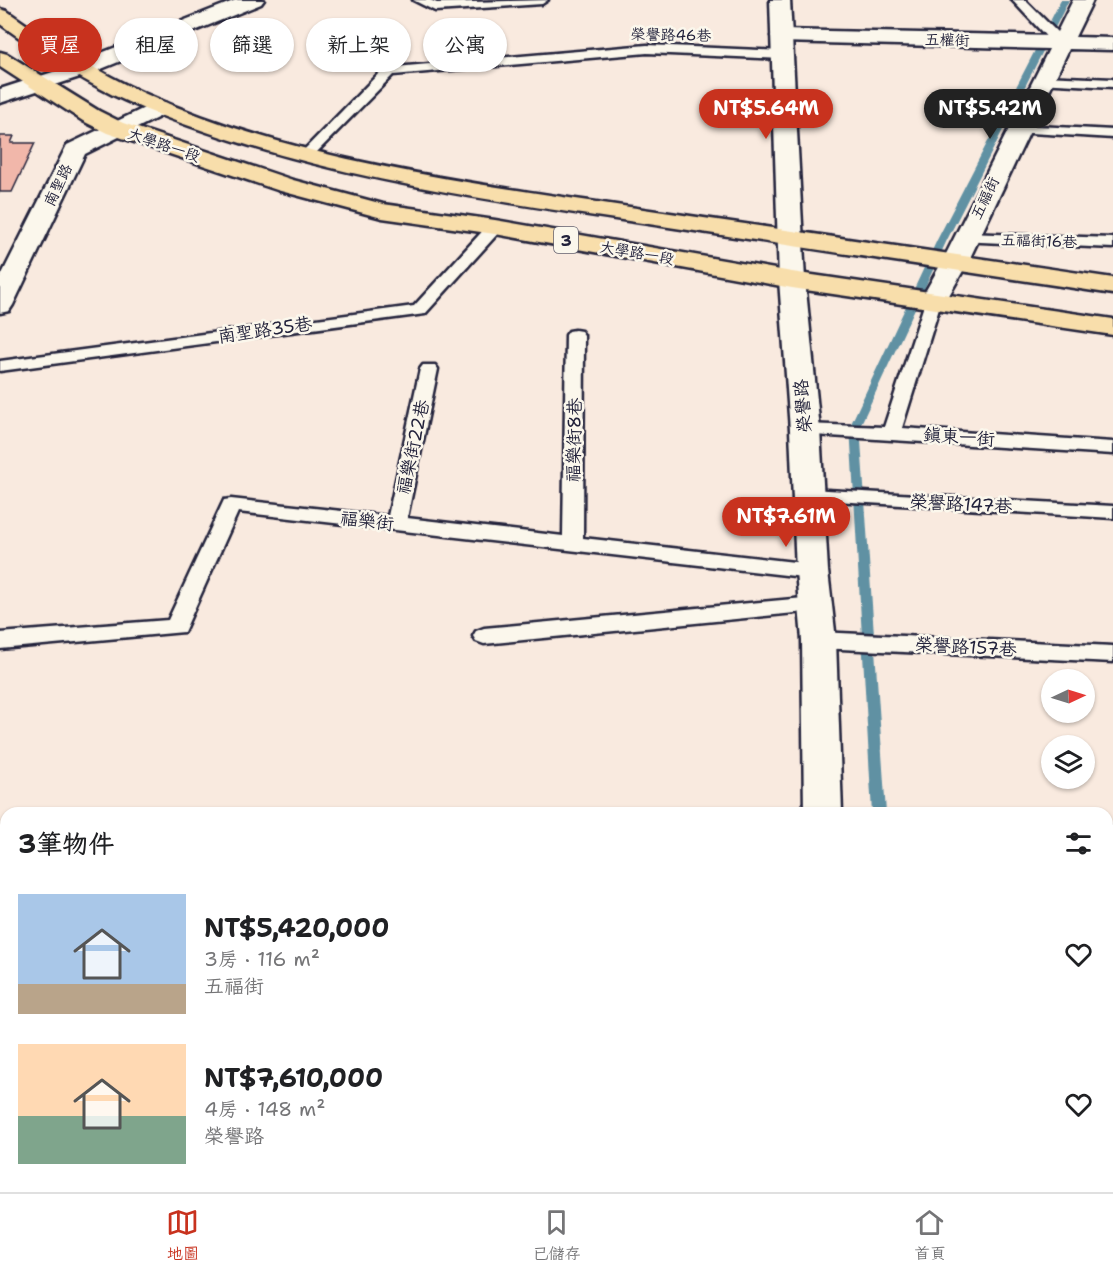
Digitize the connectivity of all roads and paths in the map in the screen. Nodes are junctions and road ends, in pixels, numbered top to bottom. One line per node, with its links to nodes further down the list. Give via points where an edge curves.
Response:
1 (254, 0): 13 (street)
2 (419, 0): 3 (lane, via 435,7)
3 (542, 0)
4 (780, 0): 11 (street, 榮譽路)
5 (1018, 0): 9 (lane)
6 (1083, 0): 9 (street, 五福街)
7 (0, 15): 8 (main road, 3)
8 (18, 28)
9 (1060, 44): 10 (street, 五權街); 11 (street, 五權街); 16 (street, 五福街)
10 (1113, 44)
11 (782, 46): 24 (lane, 榮譽路46巷, via 647,48 389,70); 27 (street, 榮譽路)
12 (0, 57): 18 (main road, 3)
13 (102, 61)
14 (73, 72): 18 (street)
15 (87, 72): 20 (main road, 大學路一段 / 3)
16 (1043, 80): 17 (lane); 22 (street, 五福街)
17 (1113, 83)
18 (39, 84): 19 (street); 21 (main road, 大學路一段 / 3)
19 (0, 96)
20 (159, 108): 21 (street, 南聖路); 24 (main road, 大學路一段 / 3)
21 (115, 128): 25 (main road, 大學路一段 / 3, via 285,185 371,208); 33 (street, 南聖路, via 75,150)
22 (1019, 129): 23 (lane); 26 (street, 五福街)
23 (1113, 134)
24 (307, 154): 27 (main road, 大學路一段 / 3, via 452,188)
25 (495, 227): 30 (main road, 大學路一段 / 3); 36 (lane, 南聖路35巷, via 419,310)
26 (965, 238): 28 (lane, 五福街16巷); 29 (street, 五福街)
27 (791, 240): 29 (main road, 大學路一段 / 3); 30 (street, 榮譽路)
28 (1113, 243)
29 (955, 262): 31 (main road, 大學路一段 / 3); 32 (street, 五福街)
30 (792, 280): 32 (main road, 大學路一段 / 3); 38 (street, 榮譽路)
31 (1113, 286)
32 (933, 299): 34 (main road, 大學路一段 / 3); 39 (lane)
33 (0, 305)
34 (1113, 327)
35 (575, 335): 44 (lane, 福樂街8巷)
36 (0, 366)
37 (429, 369): 43 (lane, 福樂街22巷)
38 (806, 430): 39 (lane, 鎮東一街); 41 (street, 榮譽路)
39 (891, 433): 40 (lane, 鎮東一街)
40 (1113, 447)
41 (809, 495): 42 (lane, 榮譽路147巷); 45 (street, 榮譽路)
42 (1113, 512)
43 (396, 524): 44 (lane, 福樂街); 49 (lane, 福樂街, via 231,505 176,627)
44 (573, 545): 45 (lane, 福樂街)
45 (812, 571): 46 (street, 榮譽路)
46 (815, 604): 47 (lane); 48 (street, 榮譽路)
47 (483, 636)
48 (819, 640): 50 (lane, 榮譽路157巷); 51 (street, 榮譽路)
49 (0, 641)
50 (1113, 654)
51 (823, 807)

